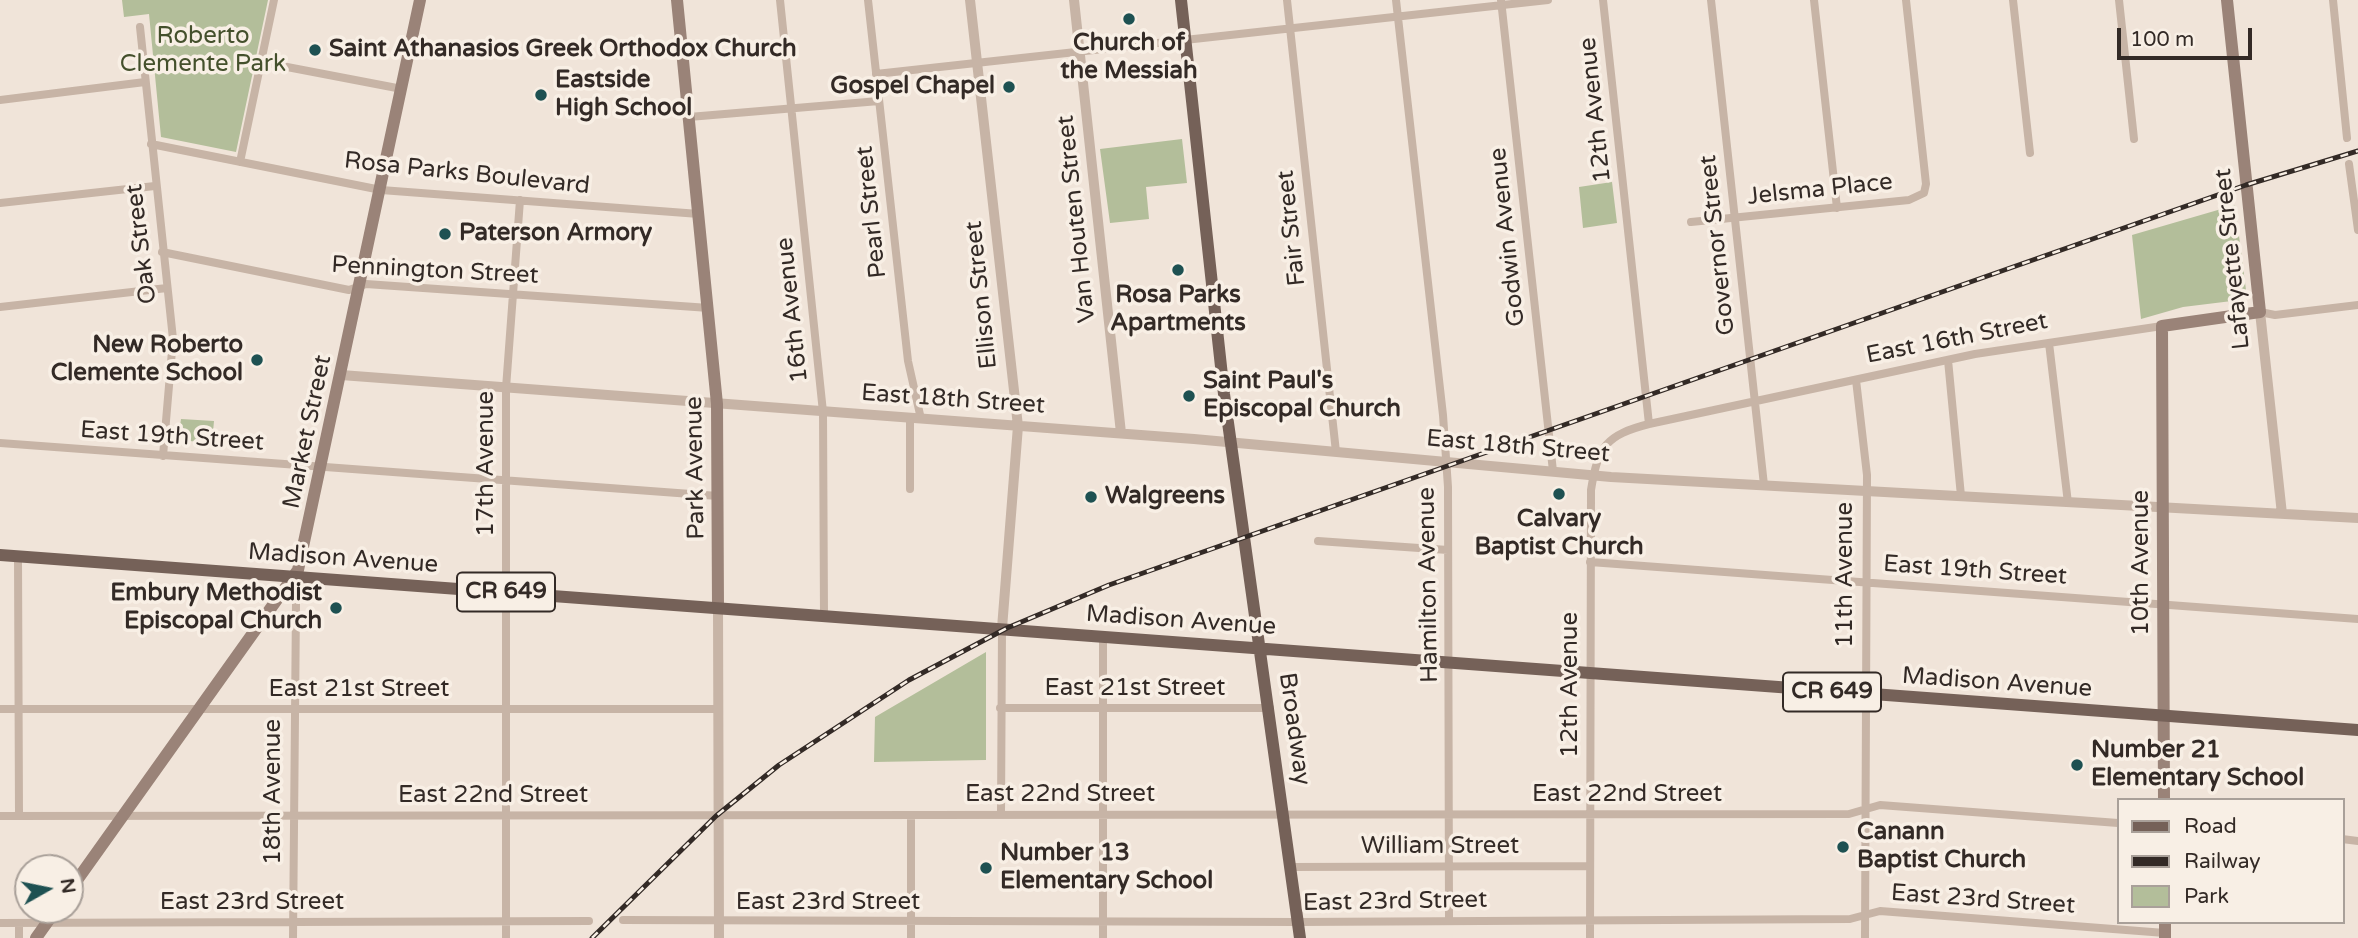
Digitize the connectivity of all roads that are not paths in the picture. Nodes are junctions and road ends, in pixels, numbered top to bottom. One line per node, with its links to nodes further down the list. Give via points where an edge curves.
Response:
1 (274, 0): 26 (street)
2 (420, 0): 30 (main road, Market Street)
3 (677, 0): 34 (main road, Park Avenue)
4 (780, 0): 33 (street, 16th Avenue)
5 (868, 0): 28 (street, Pearl Street)
6 (970, 0): 27 (street, Ellison Street)
7 (1074, 0): 25 (street, Van Houten Street)
8 (1181, 0): 24 (main road, Broadway)
9 (1287, 0): 23 (street, Fair Street)
10 (1396, 0): 21 (street, Hamilton Avenue)
11 (1548, 0): 20 (street)
12 (1604, 0): 68 (street, 12th Avenue)
13 (1711, 0): 47 (street, Governor Street)
14 (1814, 0): 45 (street)
15 (1906, 0): 45 (street, Jelsma Place, via 1926,184 1918,197)
16 (2013, 0): 38 (street)
17 (2119, 0): 36 (street)
18 (2227, 0): 57 (main road, Lafayette Street)
19 (2333, 0): 35 (street)
20 (1502, 3): 21 (street); 77 (street, Godwin Avenue)
21 (1398, 19): 23 (street); 75 (street, Hamilton Avenue)
22 (140, 27): 29 (street, Oak Street)
23 (1290, 31): 24 (street); 73 (street, Fair Street)
24 (1186, 42): 25 (street); 71 (main road, Broadway)
25 (1080, 53): 27 (street); 70 (street, Van Houten Street)
26 (261, 62): 30 (street); 39 (street)
27 (977, 64): 28 (street); 69 (street, Ellison Street)
28 (876, 74): 32 (street, Pearl Street)
29 (145, 82): 31 (street); 37 (street, Oak Street)
30 (402, 89): 42 (main road, Market Street)
31 (0, 100)
32 (879, 101): 33 (street); 67 (street, Pearl Street)
33 (791, 109): 34 (street); 66 (street, 16th Avenue)
34 (689, 117): 46 (main road, Park Avenue)
35 (2347, 138)
36 (2134, 139)
37 (151, 144): 39 (street, Rosa Parks Boulevard); 41 (street, Oak Street)
38 (2030, 153)
39 (240, 162): 42 (street, Rosa Parks Boulevard)
40 (2350, 164): 49 (street)
41 (155, 186): 44 (street); 50 (street, Oak Street)
42 (381, 190): 43 (street, Rosa Parks Boulevard); 51 (main road, Market Street)
43 (520, 200): 46 (street, Rosa Parks Boulevard); 53 (street, 17th Avenue)
44 (0, 203)
45 (1838, 208): 47 (street, Jelsma Place)
46 (699, 214): 56 (main road, Park Avenue)
47 (1736, 218): 48 (street, Jelsma Place); 64 (street, Governor Street)
48 (1691, 222)
49 (2358, 230)
50 (162, 252): 51 (street, Pennington Street, via 349,290); 52 (street, Oak Street)
51 (361, 285): 53 (street, Pennington Street); 61 (main road, Market Street)
52 (167, 288): 55 (street); 74 (street, Oak Street, via 173,339)
53 (513, 295): 56 (street, Pennington Street); 63 (street, 17th Avenue)
54 (2358, 305): 57 (street, East 16th Street)
55 (0, 307)
56 (709, 308): 65 (main road, Park Avenue)
57 (2260, 312): 58 (main road, East 16th Street); 87 (street, Lafayette Street)
58 (2162, 326): 59 (street, East 16th Street); 86 (main road, 10th Avenue)
59 (2049, 342): 60 (street, East 16th Street); 85 (street)
60 (1948, 360): 62 (street, East 16th Street); 84 (street)
61 (341, 375): 63 (street, East 18th Street); 76 (main road, Market Street)
62 (1856, 380): 64 (street, East 16th Street); 82 (street, 11th Avenue)
63 (506, 388): 65 (street, East 18th Street); 79 (street, 17th Avenue)
64 (1755, 402): 68 (street, East 16th Street); 80 (street, Governor Street)
65 (717, 404): 66 (street, East 18th Street); 83 (main road, Park Avenue)
66 (823, 412): 67 (street, East 18th Street); 100 (street, 16th Avenue)
67 (916, 419): 69 (street, East 18th Street); 81 (street, Pearl Street)
68 (1649, 424): 78 (street, East 16th Street, via 1610,439)
69 (1018, 426): 70 (street, East 18th Street); 102 (street, Ellison Street)
70 (1121, 433): 71 (street, East 18th Street)
71 (1232, 442): 73 (street, East 18th Street); 104 (main road, Broadway)
72 (0, 443): 74 (street, East 19th Street)
73 (1336, 452): 75 (street, East 18th Street)
74 (163, 456): 76 (street, East 19th Street)
75 (1446, 462): 77 (street, East 18th Street); 90 (street, Hamilton Avenue)
76 (321, 468): 79 (street, East 19th Street); 94 (main road, Market Street)
77 (1553, 471): 78 (street, East 18th Street)
78 (1593, 475): 80 (street, East 18th Street); 93 (street, 12th Avenue)
79 (506, 480): 83 (street, East 19th Street); 96 (street, 17th Avenue)
80 (1764, 485): 82 (street, East 18th Street)
81 (910, 489)
82 (1866, 491): 84 (street, East 18th Street); 95 (street, 11th Avenue)
83 (718, 496): 99 (main road, Park Avenue)
84 (1961, 496): 85 (street, East 18th Street)
85 (2068, 503): 86 (street, East 18th Street)
86 (2163, 508): 87 (street, East 18th Street); 98 (main road, 10th Avenue)
87 (2282, 514): 88 (street, East 18th Street)
88 (2358, 518)
89 (1318, 541): 90 (street)
90 (1448, 550): 105 (street, Hamilton Avenue)
91 (0, 555): 92 (main road, Madison Avenue / CR 649)
92 (18, 556): 94 (main road, Madison Avenue / CR 649); 112 (street)
93 (1590, 562): 95 (street, East 19th Street); 106 (street, 12th Avenue)
94 (295, 577): 96 (main road, Madison Avenue / CR 649); 113 (main road, Market Street)
95 (1866, 582): 98 (street, East 19th Street); 107 (street, 11th Avenue)
96 (506, 592): 99 (main road, Madison Avenue / CR 649); 115 (street, 17th Avenue)
97 (296, 604): 114 (street, 18th Avenue)
98 (2163, 604): 101 (street, East 19th Street); 117 (main road, 10th Avenue)
99 (718, 608): 100 (main road, Madison Avenue / CR 649); 116 (street, Park Avenue)
100 (824, 617): 102 (main road, Madison Avenue / CR 649)
101 (2358, 619)
102 (1002, 628): 103 (main road, Madison Avenue / CR 649); 108 (street)
103 (1103, 636): 104 (main road, Madison Avenue / CR 649); 109 (street)
104 (1261, 648): 105 (main road, Madison Avenue / CR 649); 110 (main road, Broadway)
105 (1449, 663): 106 (main road, Madison Avenue / CR 649); 125 (street, Hamilton Avenue)
106 (1590, 674): 107 (main road, Madison Avenue / CR 649); 126 (street, 12th Avenue)
107 (1866, 694): 117 (main road, Madison Avenue / CR 649); 120 (street, 11th Avenue)
108 (1000, 708): 109 (street, East 21st Street); 122 (street)
109 (1103, 708): 110 (street, East 21st Street); 123 (street)
110 (1270, 708): 124 (main road, Broadway)
111 (0, 709): 112 (street, East 21st Street)
112 (18, 709): 113 (street, East 21st Street); 131 (street)
113 (200, 709): 114 (street, East 21st Street); 132 (main road, Market Street)
114 (293, 709): 115 (street, East 21st Street); 127 (street, 18th Avenue)
115 (506, 709): 116 (street, East 21st Street); 128 (street, 17th Avenue)
116 (718, 709): 121 (street, Park Avenue)
117 (2164, 716): 118 (main road, Madison Avenue / CR 649); 119 (main road, 10th Avenue)
118 (2358, 730)
119 (2164, 798)
120 (1865, 810): 126 (street, East 22nd Street, via 1849,814); 133 (street, East 22nd Street, via 1880,805); 138 (street, 11th Avenue)
121 (716, 814): 128 (street, East 22nd Street); 129 (street, East 22nd Street); 146 (street, Park Avenue)
122 (1001, 814): 123 (street, East 22nd Street); 129 (street, East 22nd Street)
123 (1103, 814): 124 (street, East 22nd Street); 141 (street)
124 (1284, 814): 125 (street, East 22nd Street); 136 (main road, Broadway)
125 (1449, 814): 126 (street, East 22nd Street); 134 (street, Hamilton Avenue)
126 (1590, 814): 135 (street, 12th Avenue)
127 (293, 815): 128 (street, East 22nd Street); 132 (street, East 22nd Street); 142 (street, 18th Avenue)
128 (506, 815): 145 (street, 17th Avenue)
129 (911, 815): 147 (street)
130 (0, 816): 131 (street, East 22nd Street)
131 (19, 816): 132 (street, East 22nd Street)
132 (124, 816): 137 (main road, Market Street)
133 (2116, 822)
134 (1449, 866): 135 (street, William Street); 136 (street, William Street); 144 (street, Hamilton Avenue)
135 (1590, 866): 139 (street, 12th Avenue)
136 (1291, 867): 148 (main road, Broadway)
137 (84, 871)
138 (1865, 915): 139 (street, East 23rd Street, via 1850,919); 150 (street, East 23rd Street, via 1881,911); 158 (street, 11th Avenue)
139 (1590, 919): 144 (street, East 23rd Street); 157 (street, 12th Avenue)
140 (623, 920): 146 (street, East 23rd Street)
141 (1103, 920): 147 (street, East 23rd Street); 148 (street, East 23rd Street); 155 (street)
142 (293, 921): 145 (street, East 23rd Street); 149 (street, East 23rd Street); 151 (street, 18th Avenue)
143 (589, 921): 145 (street, East 23rd Street)
144 (1449, 921): 148 (street, East 23rd Street)
145 (506, 922): 152 (street, 17th Avenue)
146 (719, 922): 147 (street, East 23rd Street); 153 (street, Park Avenue)
147 (911, 922): 154 (street)
148 (1298, 922): 156 (main road, Broadway)
149 (84, 923)
150 (2165, 931)
151 (293, 938)
152 (506, 938)
153 (719, 938)
154 (911, 938)
155 (1103, 938)
156 (1300, 938)
157 (1590, 938)
158 (1865, 938)

